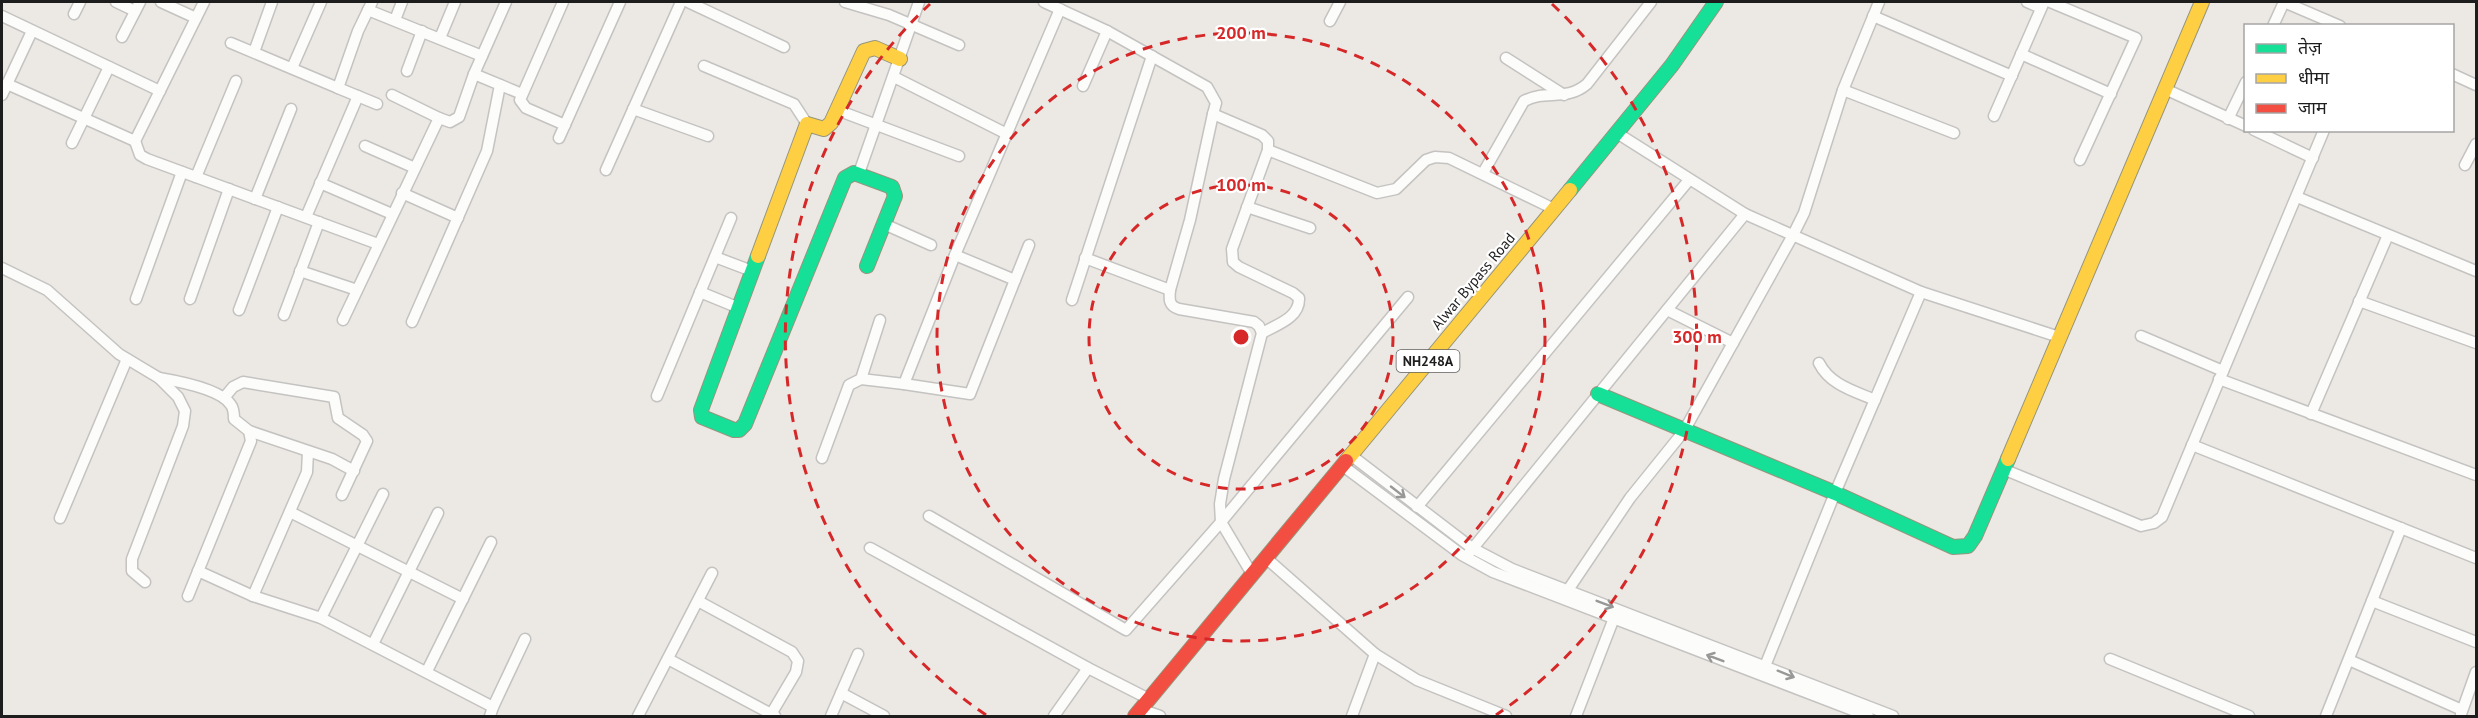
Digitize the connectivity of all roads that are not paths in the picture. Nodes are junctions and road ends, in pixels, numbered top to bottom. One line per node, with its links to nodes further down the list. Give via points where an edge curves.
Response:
1 (80, 2): 28 (street)
2 (116, 2): 25 (street)
3 (161, 2): 31 (street)
4 (204, 2): 31 (street)
5 (272, 2): 45 (street)
6 (321, 2): 53 (street)
7 (402, 2): 32 (street)
8 (455, 2): 41 (street)
9 (506, 2): 47 (street)
10 (563, 2): 69 (street)
11 (620, 2): 86 (street)
12 (681, 2): 77 (street)
13 (688, 2): 44 (street)
14 (845, 2): 34 (street)
15 (919, 2): 34 (street)
16 (1044, 2): 27 (street)
17 (1340, 2): 33 (street)
18 (1651, 2): 73 (street, via 1587,84 1577,93)
19 (1716, 2): 90 (main road, Alwar Bypass Road / NH248A)
20 (1879, 2): 30 (street)
21 (2027, 2): 24 (street)
22 (2202, 2): 66 (main road)
23 (2284, 2): 35 (street); 36 (street)
24 (2045, 4): 46 (street); 70 (street, via 2136,38)
25 (138, 6): 40 (street)
26 (370, 6): 32 (street); 65 (street)
27 (1059, 9): 39 (street); 92 (street)
28 (74, 14)
29 (2, 16): 37 (street)
30 (1873, 16): 56 (street); 67 (street)
31 (196, 18): 68 (street)
32 (395, 20): 38 (street)
33 (1330, 21)
34 (911, 24): 43 (street); 50 (street)
35 (2273, 24)
36 (2335, 24)
37 (32, 30): 52 (street); 60 (street)
38 (422, 31): 41 (street); 54 (street)
39 (1107, 31): 48 (street); 63 (street)
40 (123, 37)
41 (440, 38): 47 (street)
42 (231, 43): 45 (street)
43 (959, 45)
44 (784, 47)
45 (254, 52): 53 (street)
46 (2021, 54): 56 (street); 70 (street)
47 (482, 56): 55 (street)
48 (1152, 56): 79 (street, via 1207,87 1216,103); 134 (street)
49 (1506, 58): 73 (street)
50 (900, 59): 58 (street); 78 (main road, via 875,48 864,51)
51 (704, 66): 84 (street, via 794,104)
52 (109, 67): 68 (street); 81 (street)
53 (292, 68): 65 (street)
54 (406, 71)
55 (474, 74): 61 (street); 82 (street, via 459,117 450,122)
56 (2012, 76): 80 (street)
57 (2454, 76): 62 (street)
58 (894, 77): 85 (street); 92 (street)
59 (236, 81): 109 (street)
60 (7, 84): 71 (street); 81 (street)
61 (500, 85): 69 (street); 122 (street, via 486,151)
62 (2476, 85)
63 (1083, 86)
64 (2244, 86): 83 (street)
65 (338, 88): 74 (street)
66 (2165, 89): 83 (street); 159 (main road)
67 (1843, 90): 91 (street); 127 (street, via 1804,213)
68 (160, 91): 95 (street)
69 (522, 94): 86 (street, via 520,100 526,108)
70 (2111, 94): 102 (street)
71 (2, 95)
72 (392, 95): 82 (street)
73 (1564, 95): 107 (street, via 1524,100)
74 (358, 96): 75 (street); 111 (street)
75 (377, 104)
76 (291, 109): 115 (street)
77 (633, 109): 93 (street); 105 (street)
78 (837, 110): 84 (main road, via 827,127); 85 (street)
79 (1213, 114): 99 (street, via 1262,135 1268,141); 142 (street)
80 (1994, 116)
81 (83, 118): 95 (street); 96 (street)
82 (439, 118): 104 (street)
83 (2228, 119): 87 (street)
84 (807, 124): 138 (main road)
85 (877, 124): 100 (street); 108 (street)
86 (565, 125): 94 (street)
87 (2244, 125)
88 (2258, 132): 101 (street)
89 (2323, 132): 101 (street)
90 (1617, 133): 110 (street); 118 (main road, Alwar Bypass Road / NH248A)
91 (1954, 133)
92 (1007, 134): 132 (street)
93 (708, 136)
94 (560, 138)
95 (135, 141): 106 (street, via 140,155)
96 (72, 143)
97 (2476, 144): 103 (street)
98 (365, 146): 104 (street)
99 (1268, 150): 107 (street, via 1377,193 1396,189 1426,159 1435,157 1449,158); 117 (street)
100 (959, 156)
101 (2313, 158): 114 (street)
102 (2080, 160)
103 (2465, 165)
104 (415, 168): 113 (street)
105 (606, 170)
106 (182, 172): 109 (street); 146 (street)
107 (1483, 173): 118 (street)
108 (859, 174): 125 (main road, via 895,191); 150 (main road, via 845,178 745,424 734,430 704,419 701,410)
109 (196, 177): 112 (street)
110 (1689, 180): 120 (street); 185 (street)
111 (320, 183): 119 (street); 121 (street)
112 (229, 189): 115 (street); 147 (street)
113 (402, 193): 119 (street); 122 (street)
114 (2297, 197): 128 (street); 164 (street)
115 (255, 199): 116 (street)
116 (278, 207): 121 (street); 151 (street)
117 (1247, 207): 126 (street); 157 (street, via 1232,249 1233,262 1299,298 1297,312)
118 (1554, 209): 178 (main road, Alwar Bypass Road / NH248A)
119 (392, 214): 129 (street)
120 (1745, 214): 127 (street); 152 (street)
121 (306, 217): 124 (street)
122 (458, 218): 156 (street)
123 (731, 218): 133 (street)
124 (319, 222): 129 (street); 137 (street)
125 (884, 224): 130 (street); 135 (main road)
126 (1310, 228)
127 (1793, 235): 144 (street); 160 (street)
128 (2388, 235): 139 (street); 149 (street)
129 (378, 244): 141 (street)
130 (931, 245)
131 (1029, 245): 140 (street)
132 (955, 255): 140 (street); 167 (street)
133 (715, 257): 138 (street); 143 (street)
134 (1085, 258): 142 (street); 148 (street)
135 (867, 266)
136 (2, 268): 162 (street, via 47,290)
137 (300, 271): 141 (street); 153 (street)
138 (752, 271): 150 (main road)
139 (2476, 272)
140 (1015, 280): 167 (street, via 970,394)
141 (357, 290): 154 (street)
142 (1170, 290): 157 (street, via 1173,307 1254,322)
143 (700, 292): 150 (street); 169 (street)
144 (1921, 292): 159 (street); 171 (street)
145 (1408, 297): 190 (street)
146 (136, 299)
147 (190, 299)
148 (1072, 300)
149 (2359, 301): 161 (street); 172 (street)
150 (739, 308)
151 (238, 310)
152 (1667, 310): 160 (street); 168 (street)
153 (284, 315)
154 (344, 320)
155 (880, 320): 166 (street)
156 (412, 322)
157 (1262, 333): 190 (street, via 1224,479)
158 (2141, 336): 164 (street)
159 (2059, 337): 179 (main road)
160 (1733, 343): 174 (street)
161 (2476, 344)
162 (127, 359): 165 (street); 189 (street)
163 (1819, 363): 171 (street, via 1831,380)
164 (2221, 375): 172 (street); 175 (street)
165 (159, 378): 170 (street, via 189,384); 202 (street, via 178,397 185,411 183,426 132,559 132,572)
166 (861, 379): 167 (street); 177 (street, via 849,385)
167 (904, 384)
168 (1598, 394): 174 (main road); 195 (street)
169 (657, 396)
170 (224, 398): 173 (street, via 232,406 234,419); 180 (street, via 243,382 331,395 338,418 367,441)
171 (1875, 400): 182 (street)
172 (2311, 414): 181 (street)
173 (249, 430): 176 (street); 198 (street, via 251,441)
174 (1684, 431): 182 (main road); 203 (street, via 1630,498)
175 (2192, 445): 179 (street, via 2162,517 2141,525); 191 (street)
176 (308, 452): 180 (street); 186 (street, via 307,472)
177 (822, 458)
178 (1348, 461): 185 (street, one-way to 185); 195 (street); 196 (main road, Alwar Bypass Road / NH248A)
179 (2003, 469): 182 (main road, via 1968,546 1953,547)
180 (354, 471): 184 (street)
181 (2476, 476)
182 (1835, 493): 221 (street)
183 (383, 494): 193 (street)
184 (342, 495)
185 (1417, 507): 195 (street)
186 (290, 512): 193 (street); 205 (street)
187 (438, 513): 199 (street)
188 (929, 516): 190 (street, via 1126,630)
189 (60, 518)
190 (1221, 522): 201 (street)
191 (2401, 528): 197 (street); 208 (street)
192 (492, 542): 206 (street)
193 (359, 545): 199 (street); 209 (street)
194 (870, 548): 219 (street)
195 (1469, 552): 203 (street); 210 (street, via 1493,572)
196 (1266, 558): 201 (main road, Alwar Bypass Road / NH248A); 215 (street)
197 (2476, 558)
198 (198, 571): 204 (street); 205 (street)
199 (409, 571): 206 (street); 213 (street)
200 (712, 573): 207 (street)
201 (1252, 574): 224 (main road, Alwar Bypass Road / NH248A)
202 (145, 582)
203 (1568, 590): 221 (street, one-way to 221)
204 (188, 596)
205 (253, 596): 209 (street)
206 (463, 599): 220 (street)
207 (698, 601): 216 (street); 227 (street, via 792,652 798,661)
208 (2372, 601): 212 (street); 218 (street)
209 (321, 618): 213 (street)
210 (1614, 618): 221 (street, one-way to 210); 235 (street)
211 (525, 639): 225 (street)
212 (2476, 642)
213 (373, 644): 220 (street)
214 (858, 654): 223 (street)
215 (1375, 654): 233 (street); 234 (street, via 1417,680)
216 (668, 659): 227 (street); 228 (street)
217 (2110, 659): 238 (street)
218 (2349, 660): 226 (street); 239 (street)
219 (1088, 668): 224 (street); 231 (street)
220 (427, 671): 225 (street)
221 (1764, 671): 236 (street); 237 (street, one-way to 237)
222 (2476, 672): 226 (street)
223 (841, 693): 229 (street); 230 (street)
224 (1141, 708): 232 (street)
225 (492, 712)
226 (2461, 713)
227 (772, 716)
228 (638, 717)
229 (831, 717)
230 (884, 717)
231 (1054, 717)
232 (1160, 717)
233 (1352, 717)
234 (1506, 717)
235 (1576, 717)
236 (1868, 717)
237 (1893, 717)
238 (2249, 717)
239 (2326, 717)

